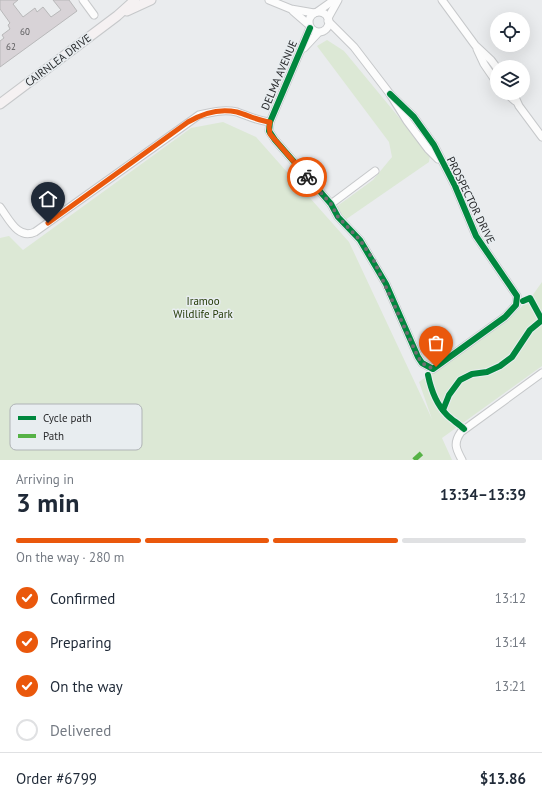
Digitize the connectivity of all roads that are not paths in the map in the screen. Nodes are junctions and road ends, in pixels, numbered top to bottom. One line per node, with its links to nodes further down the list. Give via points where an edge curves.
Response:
1 (83, 0): 10 (street)
2 (135, 0): 11 (street, CAIRNLEA DRIVE)
3 (152, 0): 11 (street, CAIRNLEA DRIVE)
4 (269, 0): 8 (street)
5 (334, 0): 9 (street)
6 (338, 0): 12 (street)
7 (442, 0): 16 (street)
8 (292, 9): 9 (street); 13 (street)
9 (316, 13): 12 (street, via 323,14); 13 (street, via 310,18)
10 (94, 15)
11 (117, 16): 22 (street, CAIRNLEA DRIVE)
12 (328, 19): 14 (street, via 328,27); 15 (street, PROSPECTOR DRIVE)
13 (309, 26): 14 (street); 17 (street, DELMA AVENUE)
14 (320, 32): 15 (street, via 333,33); 17 (street, DELMA AVENUE)
15 (346, 39): 29 (street, PROSPECTOR DRIVE, via 390,94 428,149 442,162 476,236 512,288 517,300 516,305 505,317 433,369)
16 (475, 45): 18 (street); 19 (street)
17 (301, 51): 24 (street, DELMA AVENUE)
18 (491, 60)
19 (490, 73)
20 (513, 100): 23 (street)
21 (516, 100): 23 (street)
22 (0, 104)
23 (519, 106): 25 (street)
24 (270, 122): 27 (street, DELMA AVENUE, via 269,131 275,140); 28 (street, via 255,120 236,112 200,115 29,235 22,234 16,229)
25 (542, 138)
26 (376, 171): 27 (street)
27 (331, 204): 29 (street, DELMA AVENUE, via 338,217 360,240 374,261 418,357)
28 (0, 207)
29 (427, 367)
30 (542, 372): 31 (street, via 460,432 456,438 456,448)
31 (462, 460)

